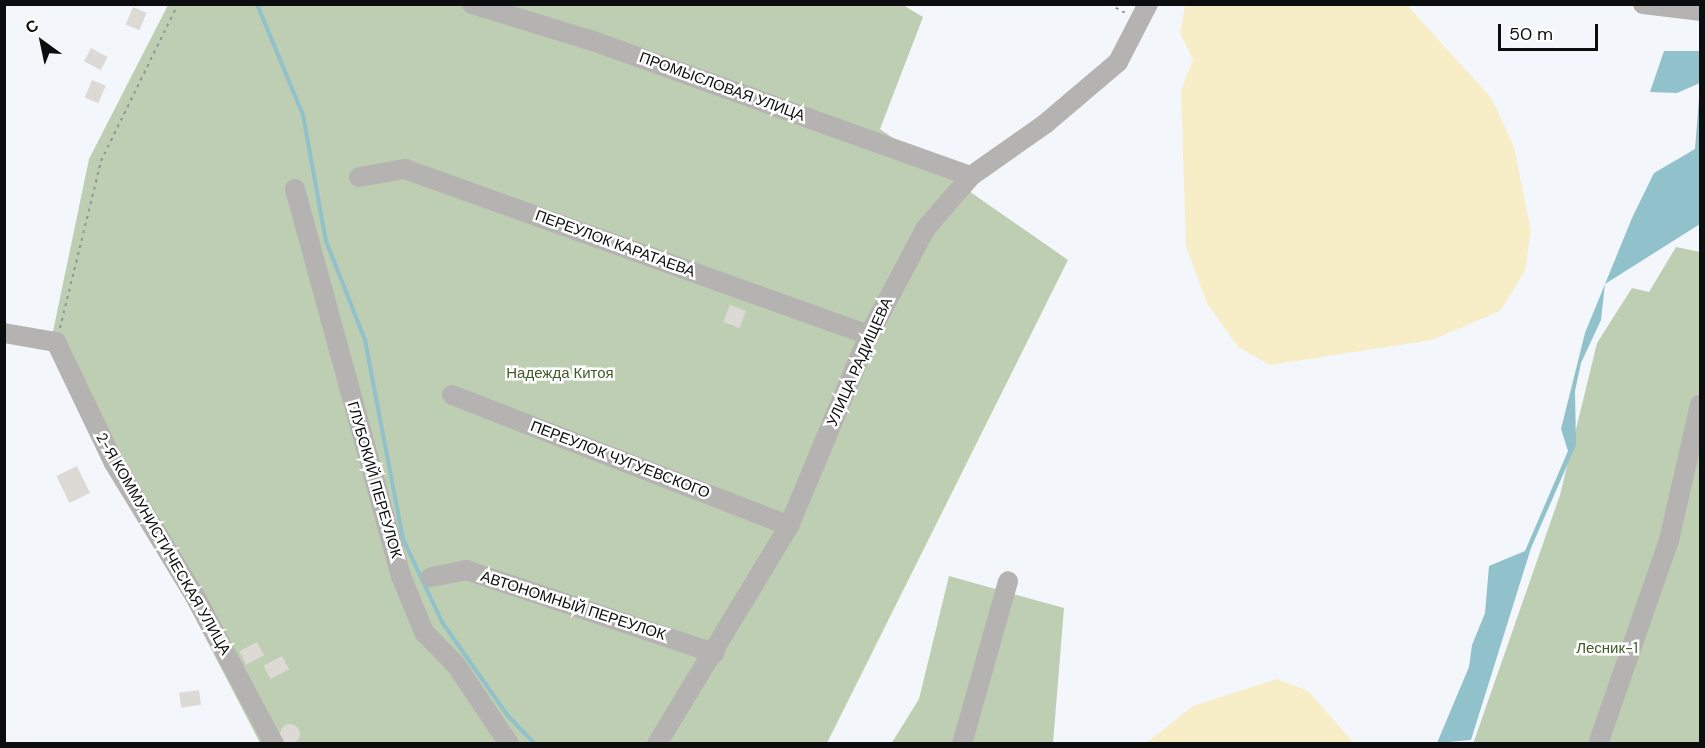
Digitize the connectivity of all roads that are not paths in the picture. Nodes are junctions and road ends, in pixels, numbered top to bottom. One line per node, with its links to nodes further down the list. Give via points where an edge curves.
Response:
1 (472, 4): 5 (street, ПРОМЫСЛОВАЯ УЛИЦА, via 593,41)
2 (1148, 4): 5 (street, УЛИЦА РАДИЩЕВА, via 1118,62 1045,124)
3 (1643, 4): 4 (street)
4 (1701, 11)
5 (971, 176): 9 (street, УЛИЦА РАДИЩЕВА, via 926,228)
6 (359, 177): 9 (street, ПЕРЕУЛОК КАРАТАЕВА, via 405,169)
7 (295, 189): 17 (street, ГЛУБОКИЙ ПЕРЕУЛОК, via 401,576 424,632 456,665)
8 (4, 333): 16 (street, 2-Я КОММУНИСТИЧЕСКАЯ УЛИЦА, via 56,342 114,463 195,596)
9 (869, 335): 12 (street, УЛИЦА РАДИЩЕВА)
10 (452, 395): 12 (street, ПЕРЕУЛОК ЧУГУЕВСКОГО)
11 (1701, 405): 20 (street, via 1669,540)
12 (789, 526): 15 (street, УЛИЦА РАДИЩЕВА)
13 (431, 577): 15 (street, АВТОНОМНЫЙ ПЕРЕУЛОК, via 466,570)
14 (1008, 581): 19 (street)
15 (714, 653): 18 (street, УЛИЦА РАДИЩЕВА)
16 (274, 744)
17 (509, 744)
18 (657, 744)
19 (962, 744)
20 (1598, 744)

